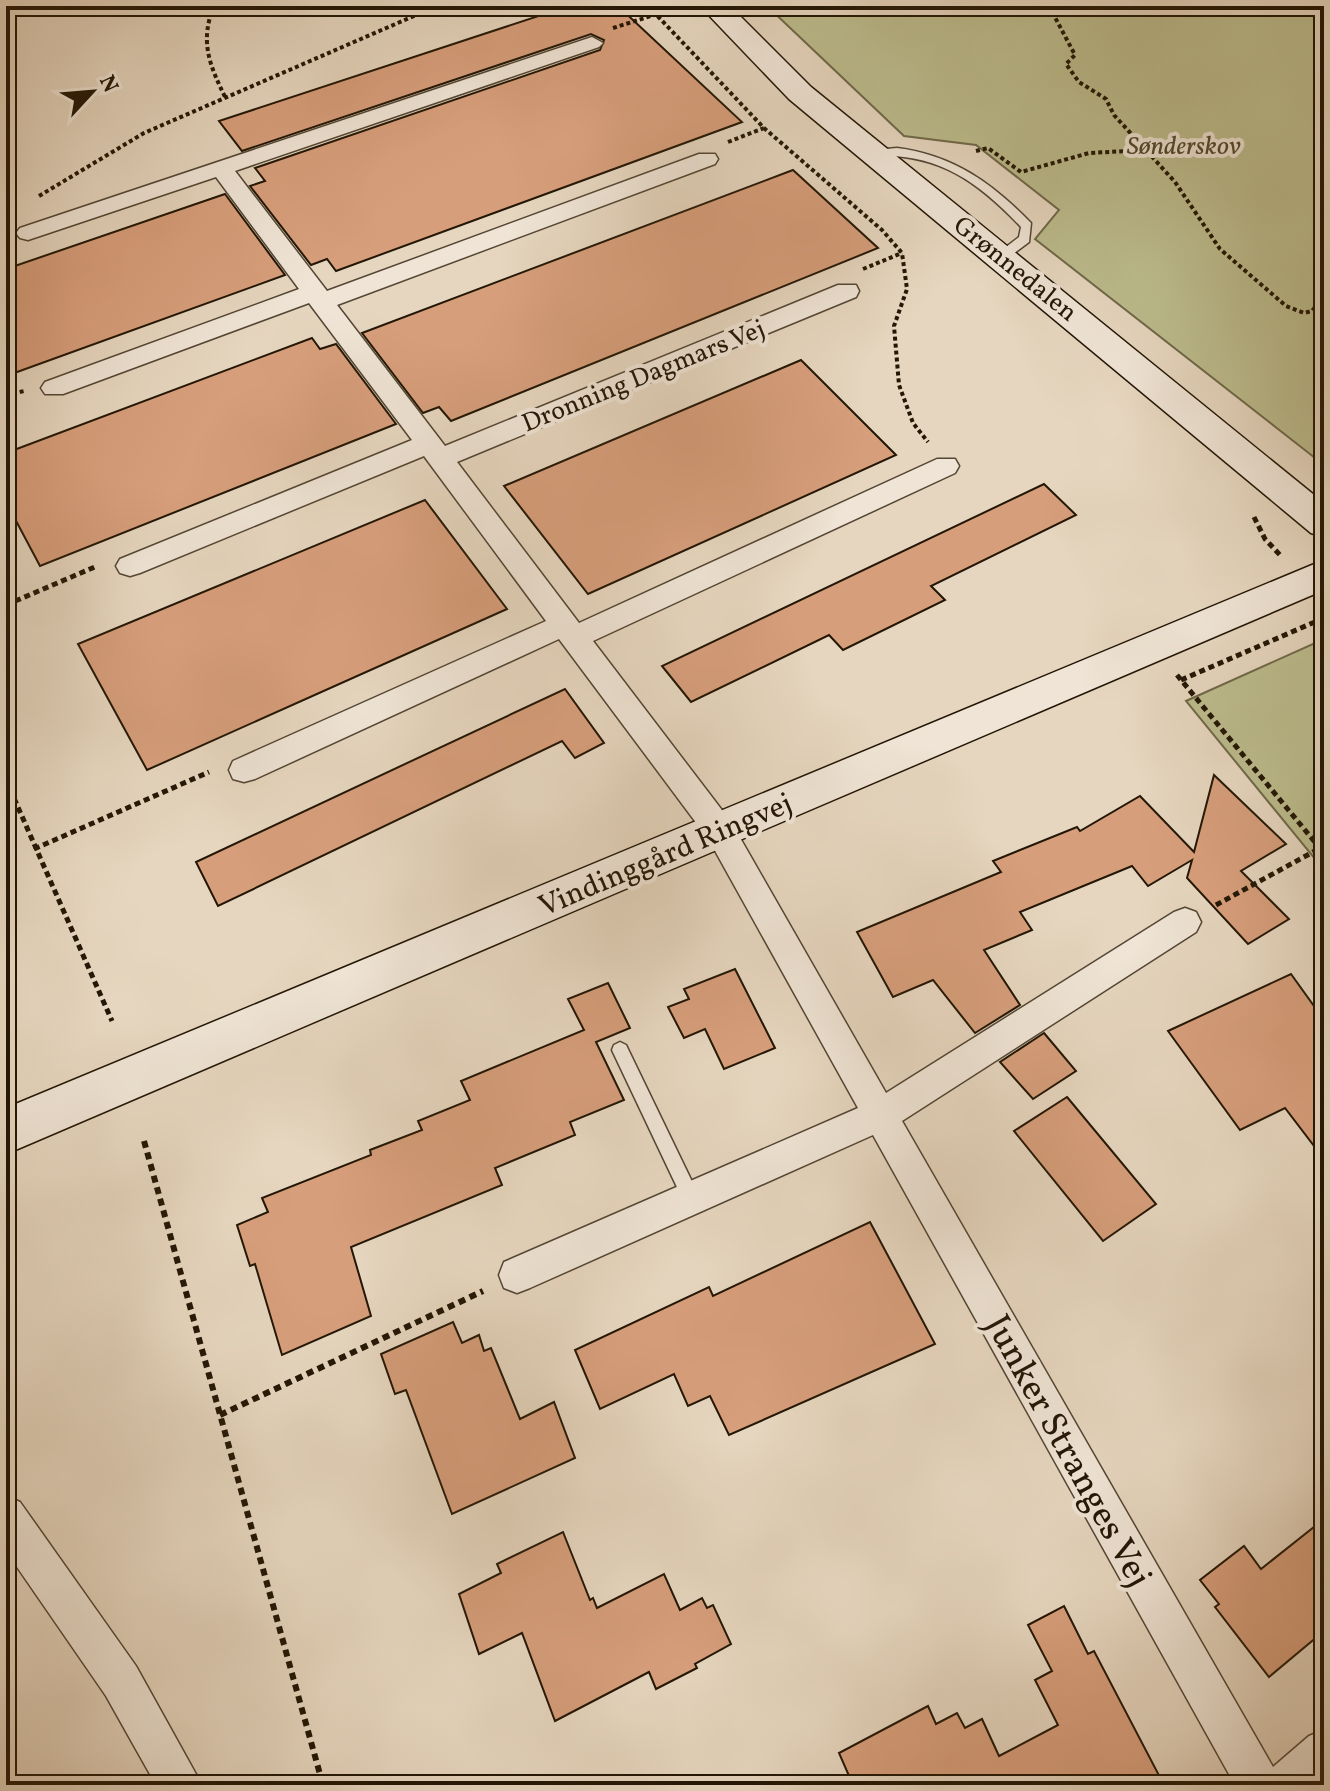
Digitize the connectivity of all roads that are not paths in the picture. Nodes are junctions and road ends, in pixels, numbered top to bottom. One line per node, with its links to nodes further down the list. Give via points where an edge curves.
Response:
1 (714, 6): 3 (street, Grønnedalen, via 800,93)
2 (592, 43): 5 (street)
3 (874, 153): 7 (street, Grønnedalen); 7 (lane, via 902,150 950,162 1027,226 1025,239)
4 (707, 159): 9 (street)
5 (221, 168): 6 (street); 9 (street)
6 (28, 233)
7 (1001, 257): 13 (street, Grønnedalen)
8 (847, 291): 11 (street, Dronning Dagmars Vej)
9 (317, 297): 10 (street); 11 (street)
10 (54, 388)
11 (433, 452): 14 (street, Dronning Dagmars Vej); 16 (street)
12 (946, 466): 16 (street)
13 (1324, 523)
14 (130, 566)
15 (1324, 574): 18 (street, Vindinggård Ringvej)
16 (568, 631): 17 (street); 18 (street)
17 (244, 770)
18 (720, 831): 21 (street, Junker Stranges Vej); 22 (street, Vindinggård Ringvej)
19 (1185, 922): 21 (street)
20 (620, 1050): 23 (lane)
21 (881, 1115): 23 (street); 28 (street, Junker Stranges Vej)
22 (6, 1131)
23 (691, 1198): 24 (street)
24 (517, 1275)
25 (6, 1516): 27 (street, via 121,1681)
26 (1324, 1751): 29 (street)
27 (180, 1785)
28 (1259, 1785)
29 (1285, 1785)

